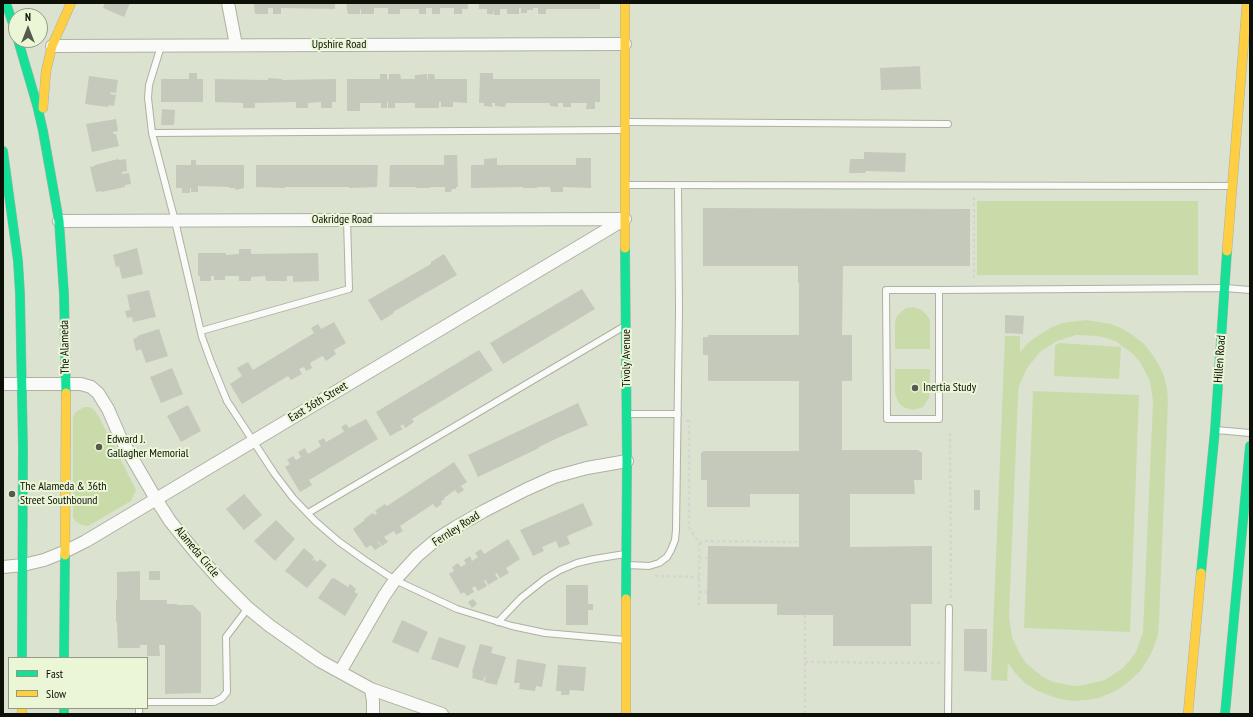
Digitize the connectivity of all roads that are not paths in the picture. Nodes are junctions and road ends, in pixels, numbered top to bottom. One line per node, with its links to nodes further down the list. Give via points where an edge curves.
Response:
1 (71, 3): 6 (main road)
2 (228, 3): 8 (street)
3 (625, 3): 5 (main road, Tivoly Avenue)
4 (1247, 3): 17 (main road, Hillen Road)
5 (625, 44): 8 (street, Upshire Road); 11 (main road, Tivoly Avenue)
6 (52, 46): 7 (street, Upshire Road); 12 (main road, via 44,83)
7 (161, 46): 8 (street, Upshire Road); 13 (lane, via 149,85)
8 (236, 46)
9 (20, 48): 12 (main road, The Alameda)
10 (948, 124): 11 (lane)
11 (625, 126): 13 (lane); 15 (main road, Tivoly Avenue)
12 (43, 131): 21 (main road, The Alameda)
13 (152, 133): 20 (lane)
14 (3, 151): 28 (main road, via 18,261)
15 (625, 185): 16 (lane); 18 (main road, Tivoly Avenue)
16 (678, 186): 17 (lane); 31 (lane)
17 (1232, 186): 22 (main road, Hillen Road)
18 (625, 219): 19 (street, Oakridge Road); 25 (main road, Tivoly Avenue); 34 (street, East 36th Street)
19 (347, 220): 20 (street, Oakridge Road); 26 (lane, via 349,289)
20 (175, 221): 21 (street, Oakridge Road); 26 (lane)
21 (59, 222): 29 (main road, The Alameda)
22 (1225, 288): 23 (lane); 24 (lane); 32 (main road, Hillen Road)
23 (939, 290): 23 (lane, via 886,290 887,419 939,419)
24 (1250, 290)
25 (627, 326): 30 (main road, Tivoly Avenue); 38 (lane)
26 (201, 331): 34 (lane, via 227,401)
27 (3, 384): 28 (street, Alameda Circle)
28 (22, 384): 29 (street, Alameda Circle); 41 (main road)
29 (66, 384): 37 (street, Alameda Circle, via 81,384 91,387 98,393); 39 (main road, The Alameda)
30 (627, 414): 31 (lane); 36 (main road, Tivoly Avenue)
31 (678, 414): 42 (lane, via 675,540 667,557 659,563 650,566)
32 (1215, 430): 33 (lane); 58 (main road, Hillen Road)
33 (1250, 433)
34 (253, 441): 37 (street, East 36th Street); 38 (lane, via 278,478)
35 (1250, 446): 59 (main road)
36 (627, 461): 40 (main road, Tivoly Avenue); 44 (street, Fernley Road, via 587,468 524,490 437,539)
37 (156, 499): 39 (street, East 36th Street); 45 (street, Alameda Circle, via 196,553)
38 (308, 513): 44 (lane, via 338,541)
39 (64, 552): 41 (street, East 36th Street); 50 (main road, The Alameda)
40 (626, 554): 42 (main road, Tivoly Avenue); 47 (lane, via 583,561 560,570 521,598)
41 (23, 565): 43 (street, East 36th Street); 49 (main road)
42 (626, 565): 48 (main road, Tivoly Avenue)
43 (3, 567)
44 (395, 580): 47 (lane, via 457,609); 51 (street, Fernley Road)
45 (248, 608): 51 (street, Alameda Circle, via 298,646); 53 (lane, via 226,637 227,692 222,698 214,702)
46 (949, 608): 57 (lane)
47 (498, 622): 48 (lane, via 545,633)
48 (626, 640): 56 (main road, Tivoly Avenue)
49 (22, 657)
50 (64, 657)
51 (340, 672): 52 (street, Alameda Circle)
52 (371, 689): 54 (street); 55 (street, Alameda Circle)
53 (148, 702)
54 (373, 714)
55 (442, 714)
56 (626, 714)
57 (948, 714)
58 (1188, 714)
59 (1225, 714)

